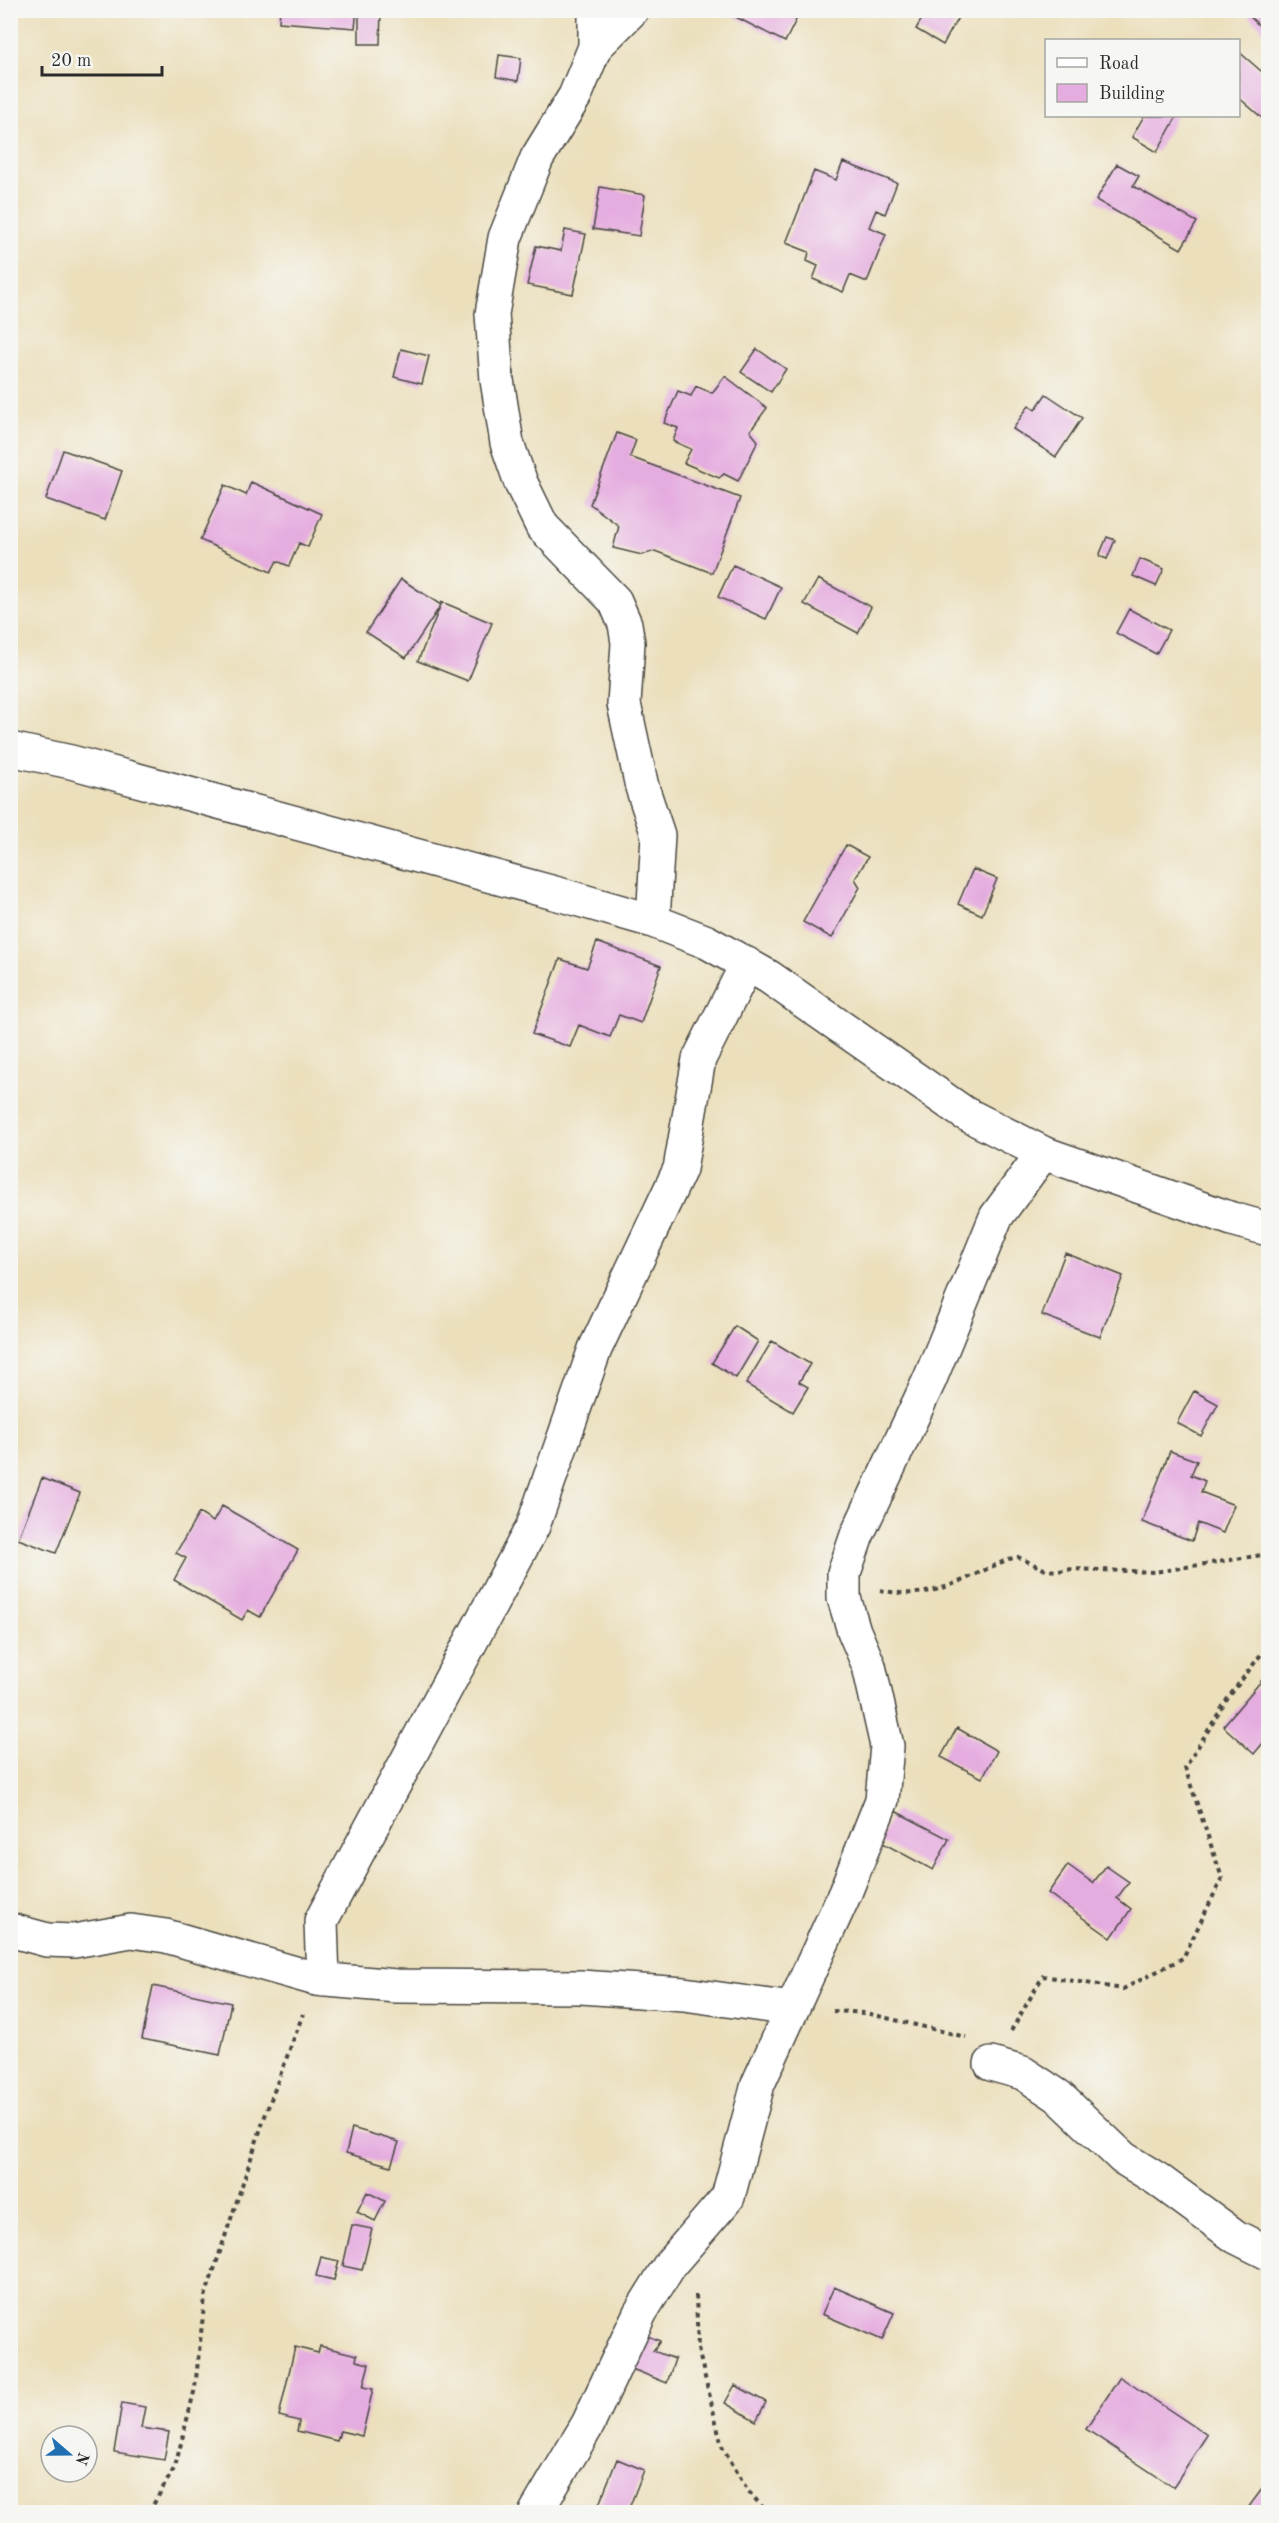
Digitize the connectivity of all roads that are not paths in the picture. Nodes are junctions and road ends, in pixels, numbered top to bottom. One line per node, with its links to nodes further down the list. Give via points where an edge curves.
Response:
1 (595, 10): 3 (street)
2 (633, 10): 3 (street)
3 (595, 47): 5 (street, via 575,96 537,158 505,238 492,314 507,443 521,483 542,526 615,601 625,624 628,643 624,704 642,787 658,835)
4 (10, 749): 5 (street, via 237,806)
5 (653, 921): 6 (street, via 707,942)
6 (747, 964): 7 (street, via 964,1113); 10 (street, via 699,1059 680,1169 596,1350 532,1526 321,1921)
7 (1043, 1153): 8 (street, via 1232,1219); 11 (street, via 996,1217 930,1379 857,1535 843,1581 844,1598 869,1666 887,1746 882,1800)
8 (1269, 1228)
9 (10, 1930): 10 (street, via 47,1940 74,1941 131,1931 166,1936)
10 (320, 1980): 11 (street, via 396,1986 581,1987 684,1994)
11 (792, 2009): 14 (street, via 758,2084 728,2197 671,2263 640,2313 588,2424)
12 (991, 2064): 13 (street, via 1023,2073 1058,2096 1123,2158 1236,2237)
13 (1269, 2253)
14 (536, 2512)

